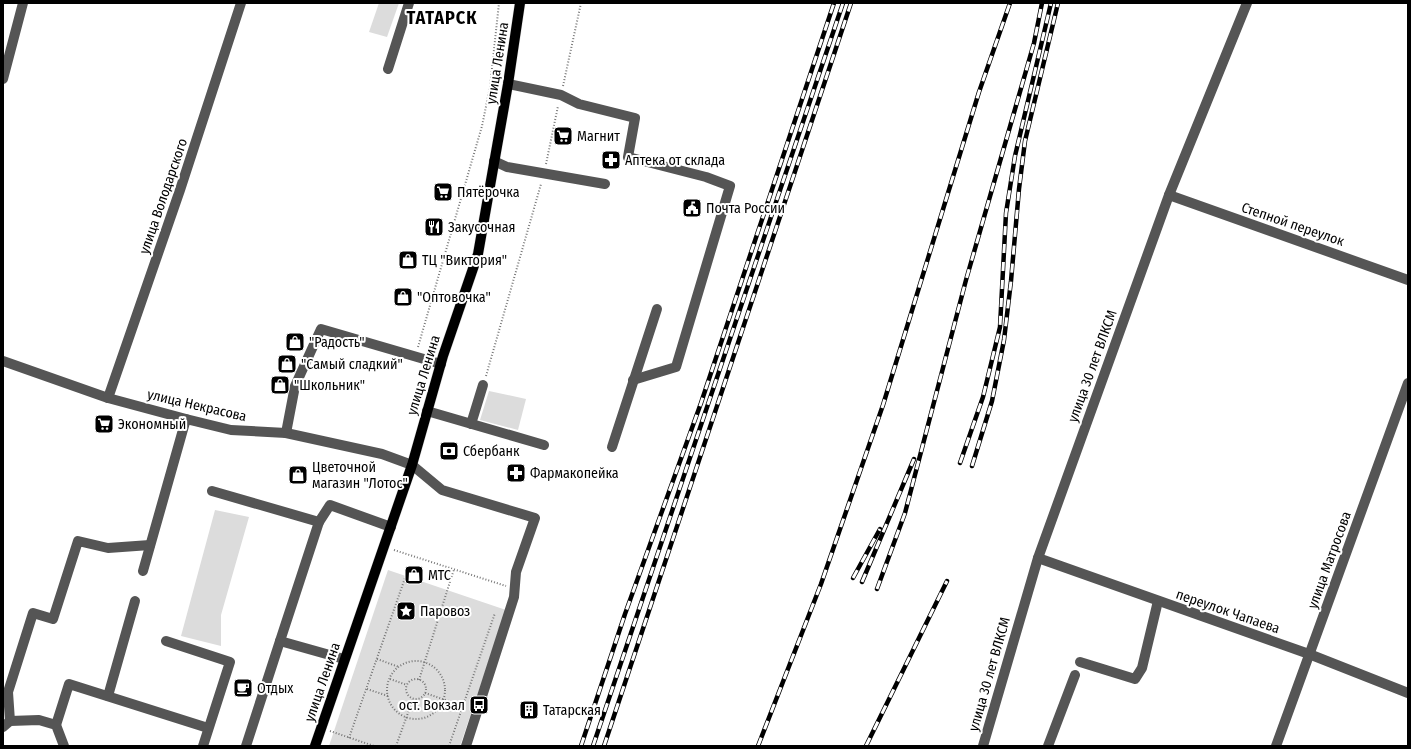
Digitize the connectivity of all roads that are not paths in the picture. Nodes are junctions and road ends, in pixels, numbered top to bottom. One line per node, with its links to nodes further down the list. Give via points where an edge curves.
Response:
1 (23, 3): 7 (street)
2 (241, 3): 19 (street, улица Володарского)
3 (409, 3): 6 (street)
4 (520, 3): 8 (main road, улица Ленина)
5 (1247, 3): 11 (street, улица 30 лет ВЛКСМ)
6 (388, 69)
7 (3, 79)
8 (508, 84): 9 (main road, улица Ленина); 16 (street, via 561,95 579,104 635,118 628,157 706,177 730,186 676,367)
9 (494, 161): 10 (street, via 508,167); 15 (main road, улица Ленина, via 478,254)
10 (605, 184)
11 (1169, 195): 12 (street, Степной переулок); 31 (street, улица 30 лет ВЛКСМ)
12 (1408, 280)
13 (657, 309): 16 (street)
14 (3, 361): 19 (street, улица Некрасова)
15 (441, 364): 20 (main road, улица Ленина); 23 (street, via 321,329 295,386)
16 (633, 380): 25 (street)
17 (1408, 383): 37 (street, улица Матросова)
18 (483, 385): 22 (street)
19 (108, 398): 21 (street, улица Некрасова)
20 (427, 411): 22 (street); 26 (main road, улица Ленина)
21 (186, 419): 23 (street, улица Некрасова, via 231,430); 30 (street)
22 (471, 424): 24 (street)
23 (286, 433): 26 (street, улица Некрасова, via 382,454)
24 (544, 445)
25 (612, 447)
26 (412, 465): 29 (main road, улица Ленина); 50 (street, улица Некрасова, via 442,490 535,518 516,572 514,597)
27 (212, 491): 28 (street)
28 (319, 522): 29 (street, via 330,505); 36 (street)
29 (390, 527): 38 (main road, улица Ленина)
30 (150, 545): 32 (street); 43 (street, via 108,548 78,540 53,619 33,613 8,692)
31 (1038, 558): 34 (street, переулок Чапаева); 51 (street, улица 30 лет ВЛКСМ)
32 (143, 571)
33 (135, 601): 42 (street)
34 (1158, 601): 37 (street, переулок Чапаева); 39 (street, via 1142,668 1135,679)
35 (166, 641): 45 (street, via 230,662)
36 (280, 641): 38 (street); 48 (street)
37 (1309, 654): 41 (street, переулок Чапаева); 53 (street, улица Матросова)
38 (344, 659): 49 (main road, улица Ленина)
39 (1080, 662)
40 (1076, 675): 52 (street)
41 (1408, 693)
42 (108, 696): 44 (street, via 69,684); 45 (street)
43 (7, 724): 44 (street, via 39,720)
44 (56, 725): 46 (street)
45 (208, 728): 47 (street)
46 (64, 746)
47 (203, 746)
48 (246, 746)
49 (315, 746)
50 (466, 746)
51 (983, 746)
52 (1048, 746)
53 (1276, 746)

